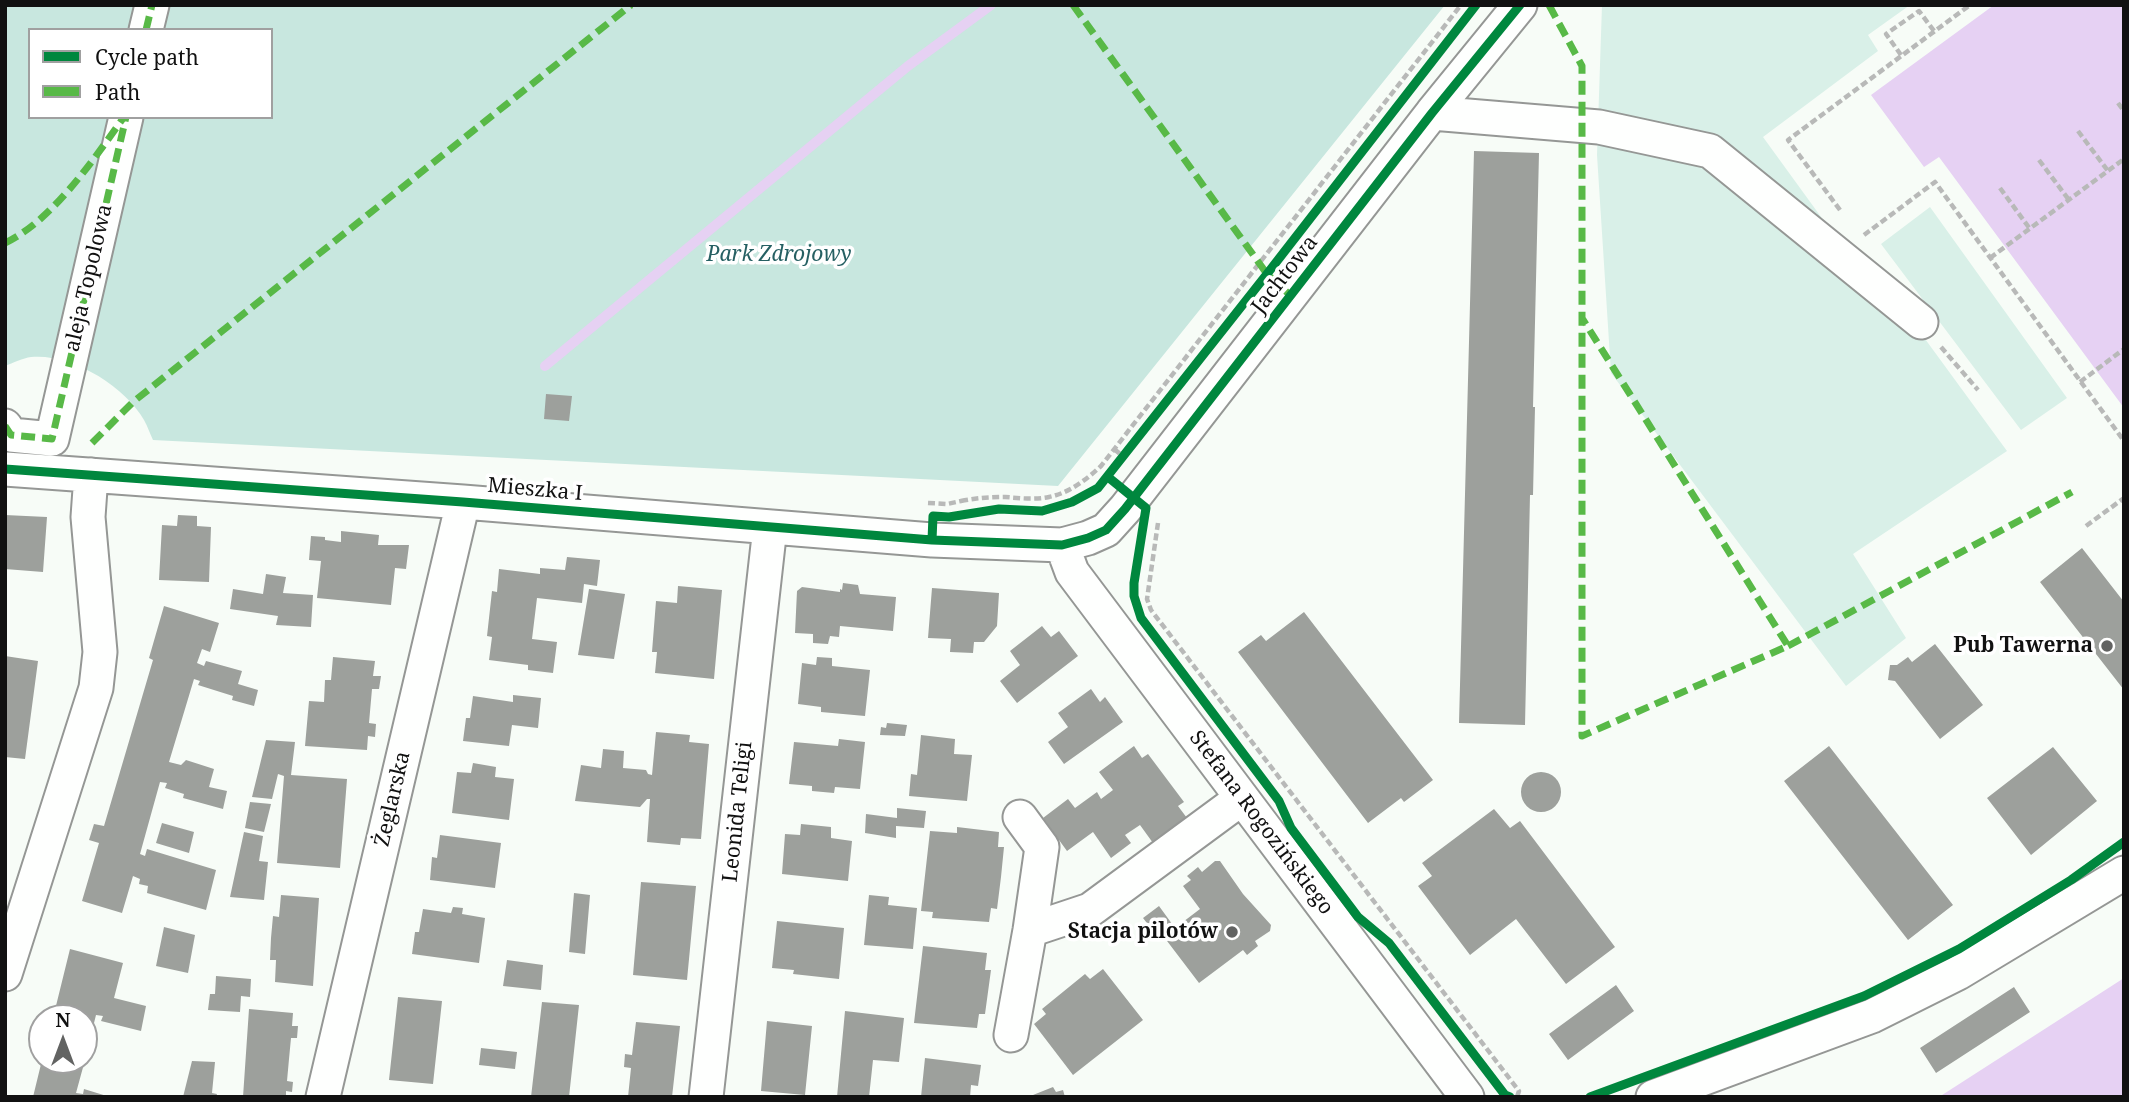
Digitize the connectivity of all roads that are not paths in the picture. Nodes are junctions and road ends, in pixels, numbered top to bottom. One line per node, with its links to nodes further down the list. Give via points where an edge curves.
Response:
1 (152, 5): 3 (street)
2 (1520, 5): 4 (street, Jachtowa)
3 (146, 28)
4 (1432, 113): 6 (street, via 1599,127 1710,151); 12 (street, Jachtowa, via 1147,498 1105,530)
5 (126, 119): 7 (street, aleja Topolowa, via 52,439 11,435)
6 (1921, 322)
7 (5, 426)
8 (5, 469): 9 (street, Mieszka I)
9 (91, 475): 10 (street, Mieszka I); 17 (street, via 88,517 100,652 96,688)
10 (463, 502): 11 (street, Mieszka I); 19 (street, Żeglarska)
11 (770, 527): 12 (street, Mieszka I); 20 (street, Leonida Teligi)
12 (1062, 545): 13 (street, Stefana Rogozińskiego, via 1072,572)
13 (1242, 799): 16 (street, via 1090,910); 21 (street, Stefana Rogozińskiego)
14 (1020, 817): 16 (street, via 1042,847)
15 (2124, 873): 22 (street, via 1958,973 1872,1016)
16 (1030, 930): 18 (street)
17 (5, 974)
18 (1011, 1035)
19 (323, 1097)
20 (706, 1097)
21 (1467, 1097)
22 (1653, 1097)

